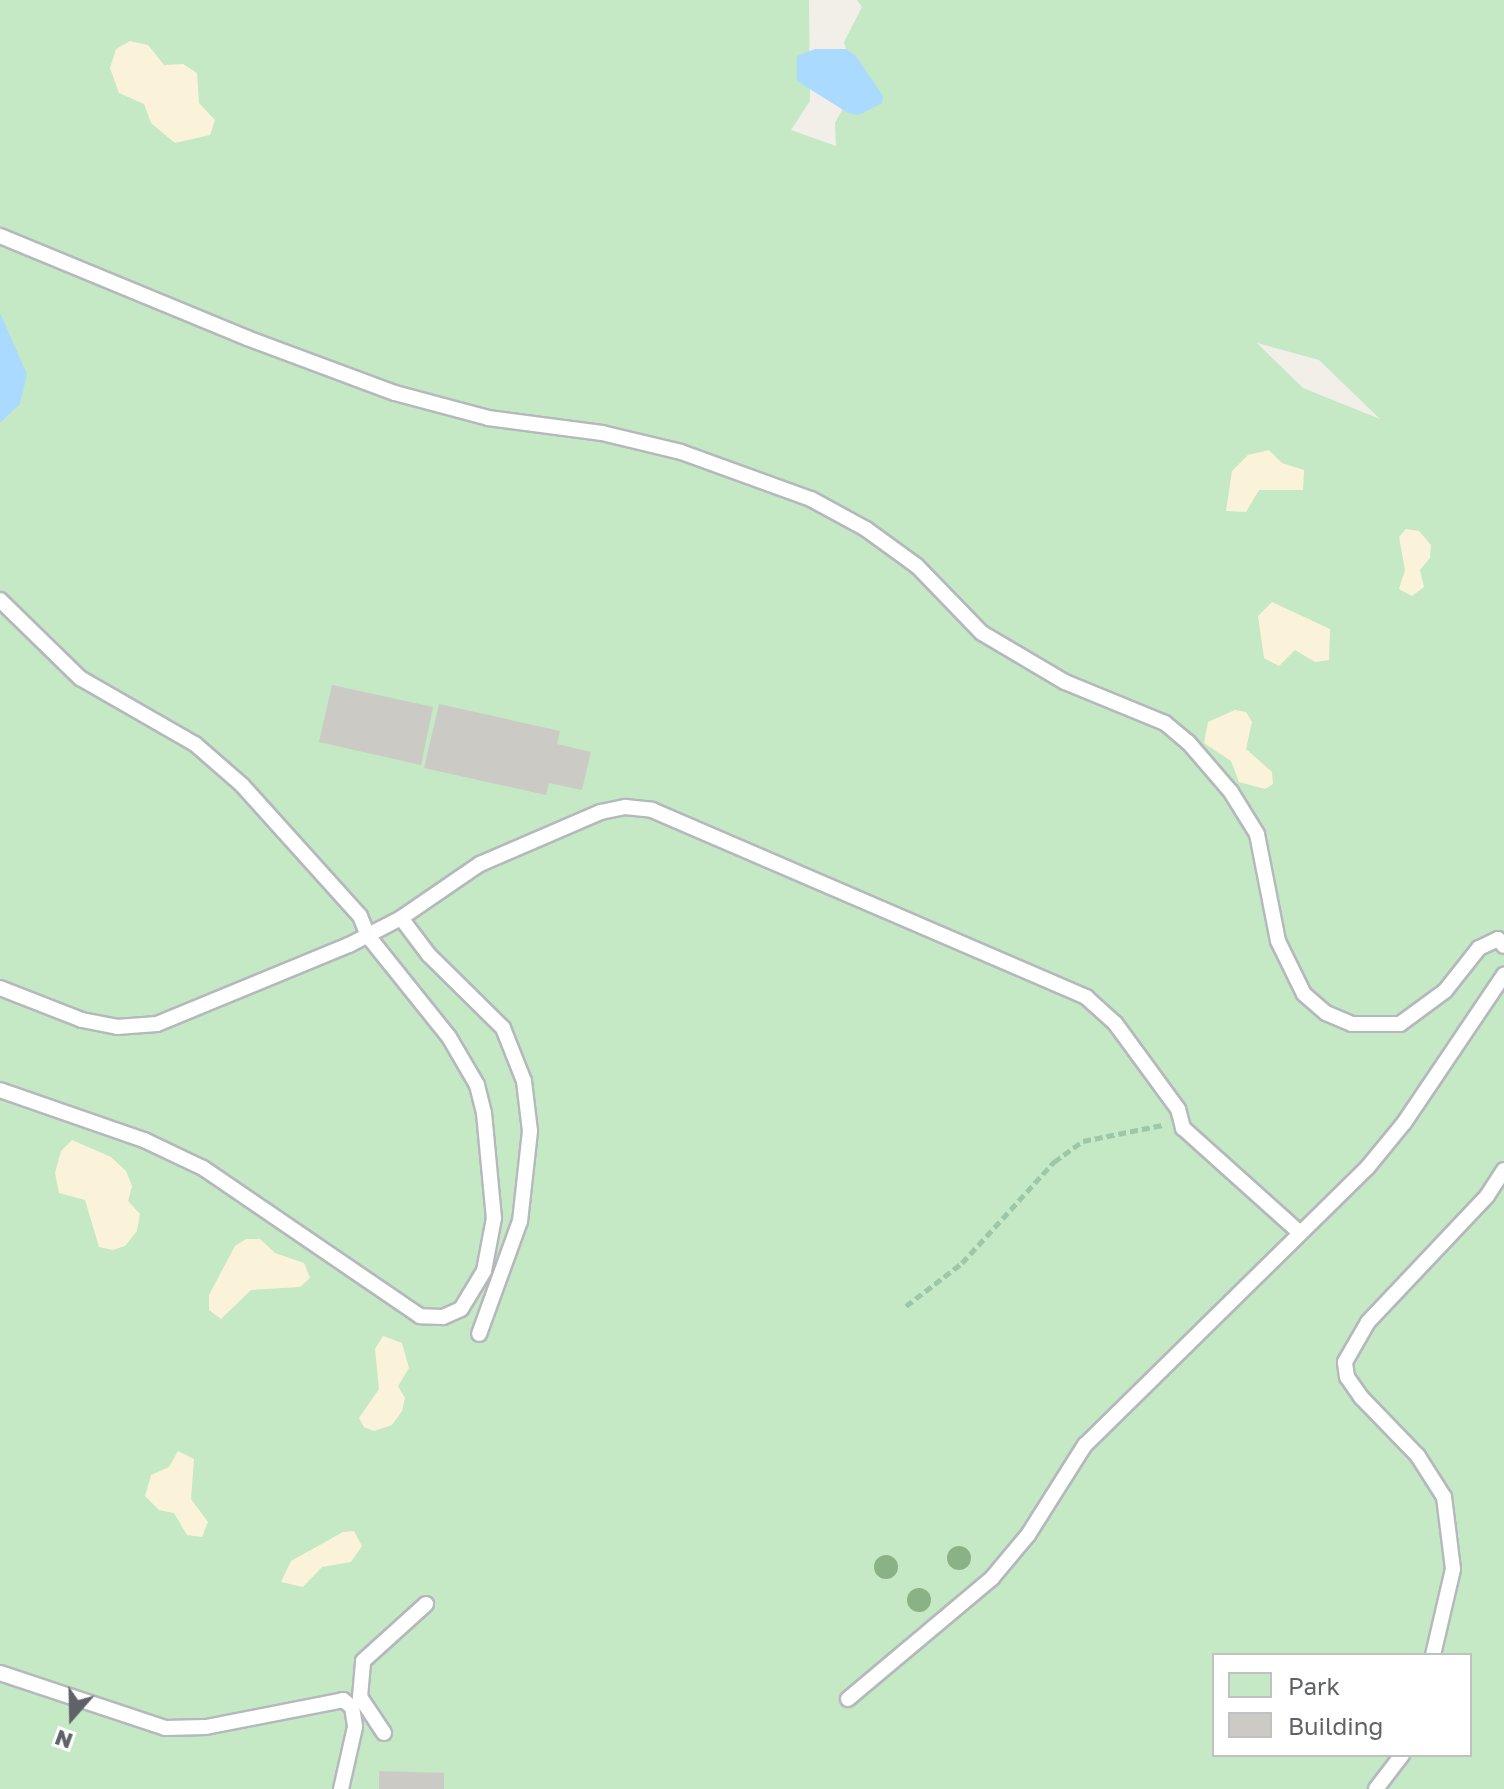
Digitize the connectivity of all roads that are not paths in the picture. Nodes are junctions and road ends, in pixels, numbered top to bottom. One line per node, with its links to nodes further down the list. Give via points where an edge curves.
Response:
1 (0, 236): 5 (lane, via 395,393 488,418 602,433 681,452 811,499 866,529 917,566 982,633 1065,682 1165,723 1188,742 1231,792 1257,834 1278,941 1304,994 1326,1013 1352,1024 1400,1024 1445,991 1479,948 1498,939)
2 (0, 600): 4 (lane, via 80,678 217,761 360,916)
3 (401, 918): 4 (lane); 10 (lane, via 444,885 601,812 625,807 652,810 1086,997 1124,1035 1178,1109 1183,1128); 11 (lane, via 429,955 503,1028 524,1081 530,1131 520,1221)
4 (368, 936): 7 (lane, via 157,1024 117,1027 82,1020); 8 (lane, via 463,1057 484,1113 492,1244 474,1292 461,1309 443,1317 402,1308 183,1158)
5 (1504, 946)
6 (1504, 975): 10 (lane, via 1391,1142)
7 (0, 988)
8 (0, 1090)
9 (1504, 1170): 13 (lane, via 1487,1196 1368,1322 1345,1362 1347,1377 1361,1397 1418,1456 1444,1497 1453,1569)
10 (1300, 1233): 16 (lane, via 1085,1445 1028,1535 992,1578)
11 (479, 1334)
12 (426, 1604): 15 (lane, via 363,1661)
13 (1433, 1653)
14 (0, 1673): 17 (lane, via 165,1728 206,1727)
15 (359, 1680): 17 (lane); 18 (lane, via 360,1697)
16 (848, 1699)
17 (343, 1700): 20 (lane, via 352,1707 355,1727)
18 (384, 1733)
19 (1400, 1757): 21 (lane)
20 (341, 1789)
21 (1376, 1789)

